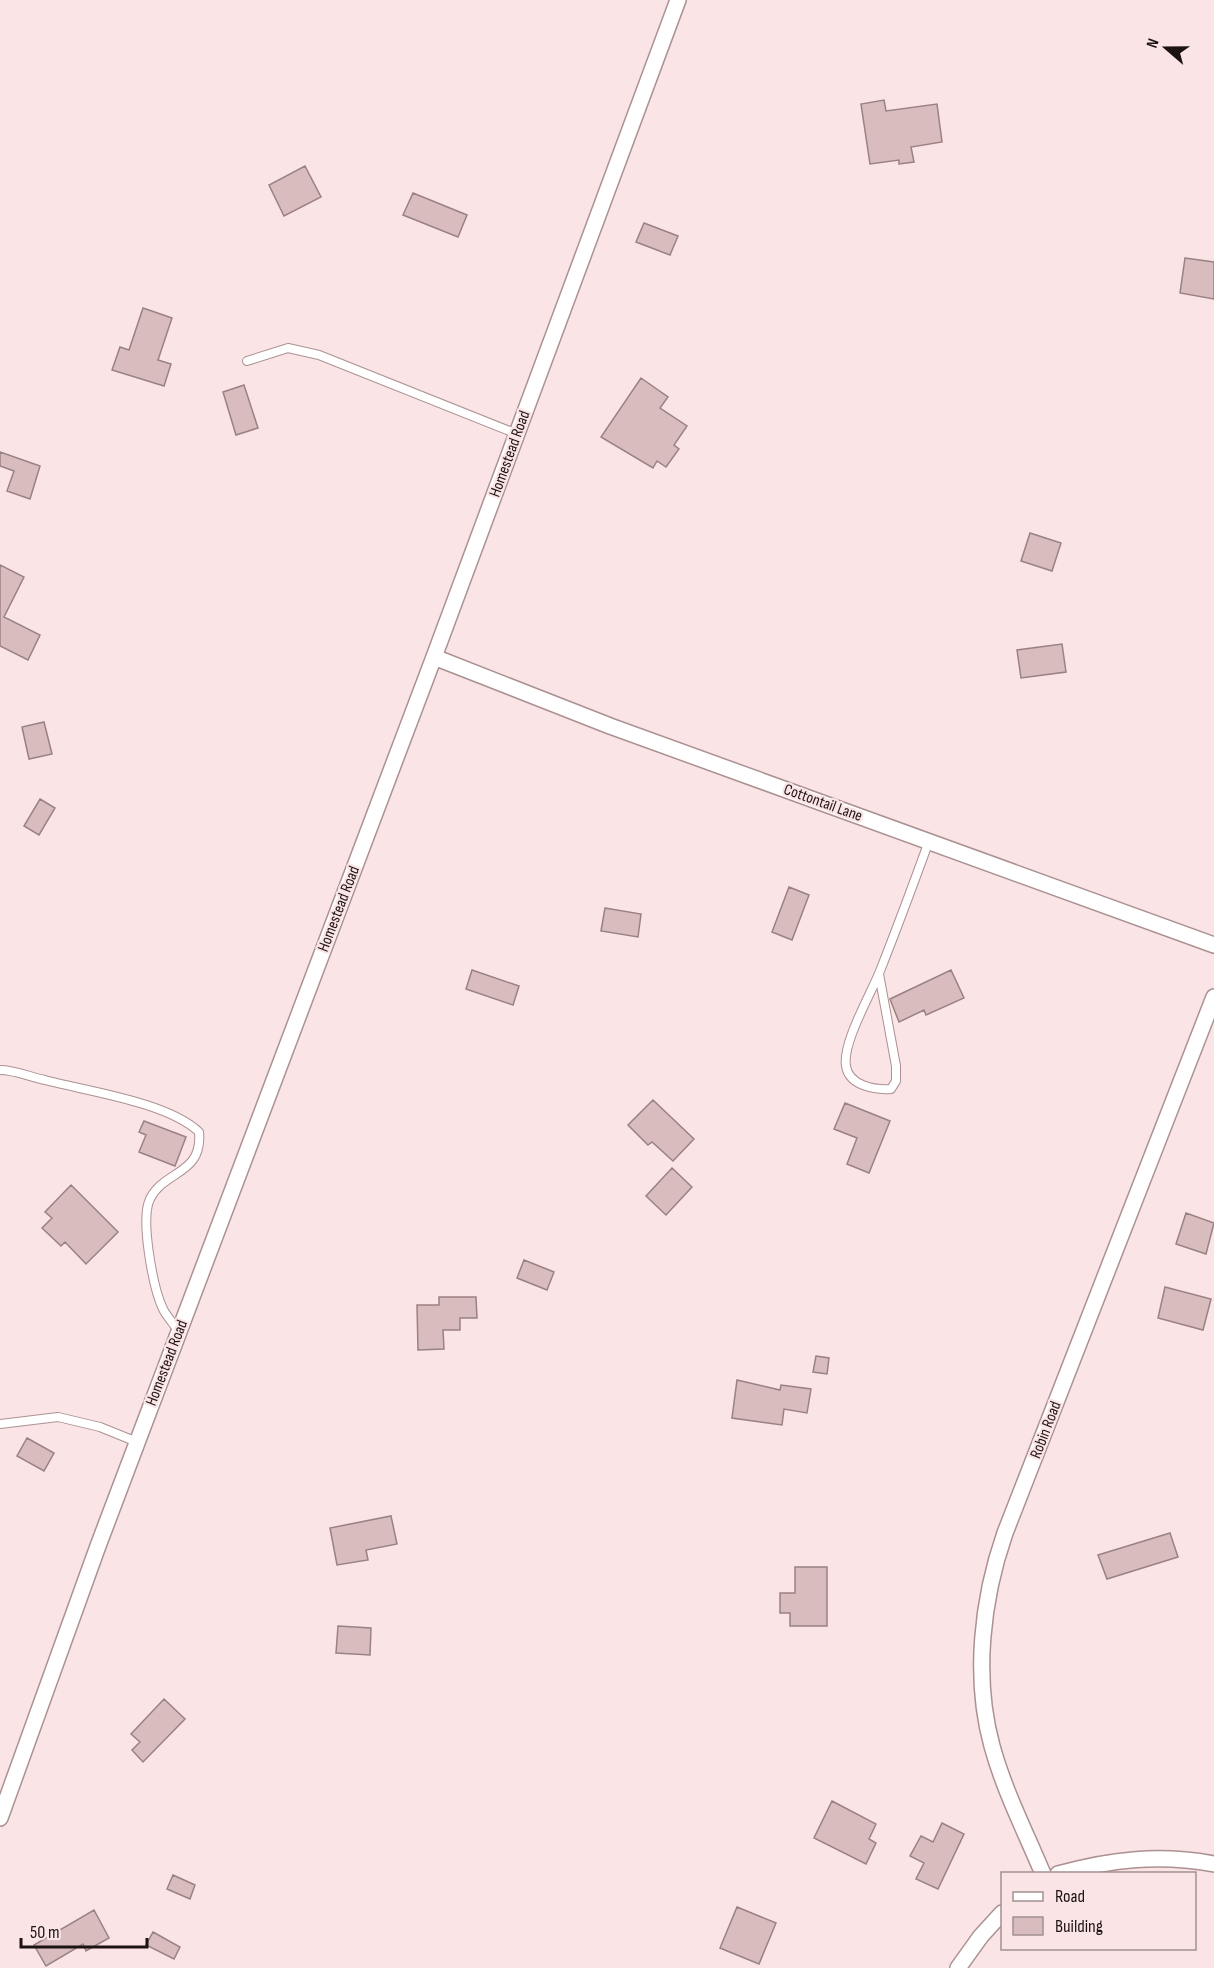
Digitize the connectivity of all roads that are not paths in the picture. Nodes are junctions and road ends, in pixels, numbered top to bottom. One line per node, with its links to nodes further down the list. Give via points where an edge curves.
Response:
1 (678, 0): 3 (street, Homestead Road)
2 (247, 361): 3 (lane, via 288,348 319,355)
3 (517, 434): 4 (street, Homestead Road)
4 (434, 657): 5 (street, Cottontail Lane, via 610,726); 10 (street, Homestead Road)
5 (929, 841): 6 (street, Cottontail Lane); 7 (lane)
6 (1214, 945)
7 (879, 974): 7 (lane, via 848,1047 846,1067 853,1079 866,1086 891,1089 896,1081 896,1066)
8 (1214, 998): 15 (street, Robin Road, via 1005,1533 991,1582 983,1640 987,1722 1001,1775)
9 (0, 1070): 10 (lane, via 104,1091 191,1124 199,1132 200,1145 194,1159 150,1197 145,1214 151,1263 163,1308)
10 (179, 1332): 12 (street, Homestead Road)
11 (0, 1424): 12 (lane, via 58,1417 100,1427)
12 (137, 1442): 13 (street, Homestead Road)
13 (0, 1818)
14 (1214, 1864): 16 (street, via 1143,1857)
15 (1043, 1872)
16 (1068, 1872)
17 (1001, 1914): 18 (street)
18 (958, 1968)

